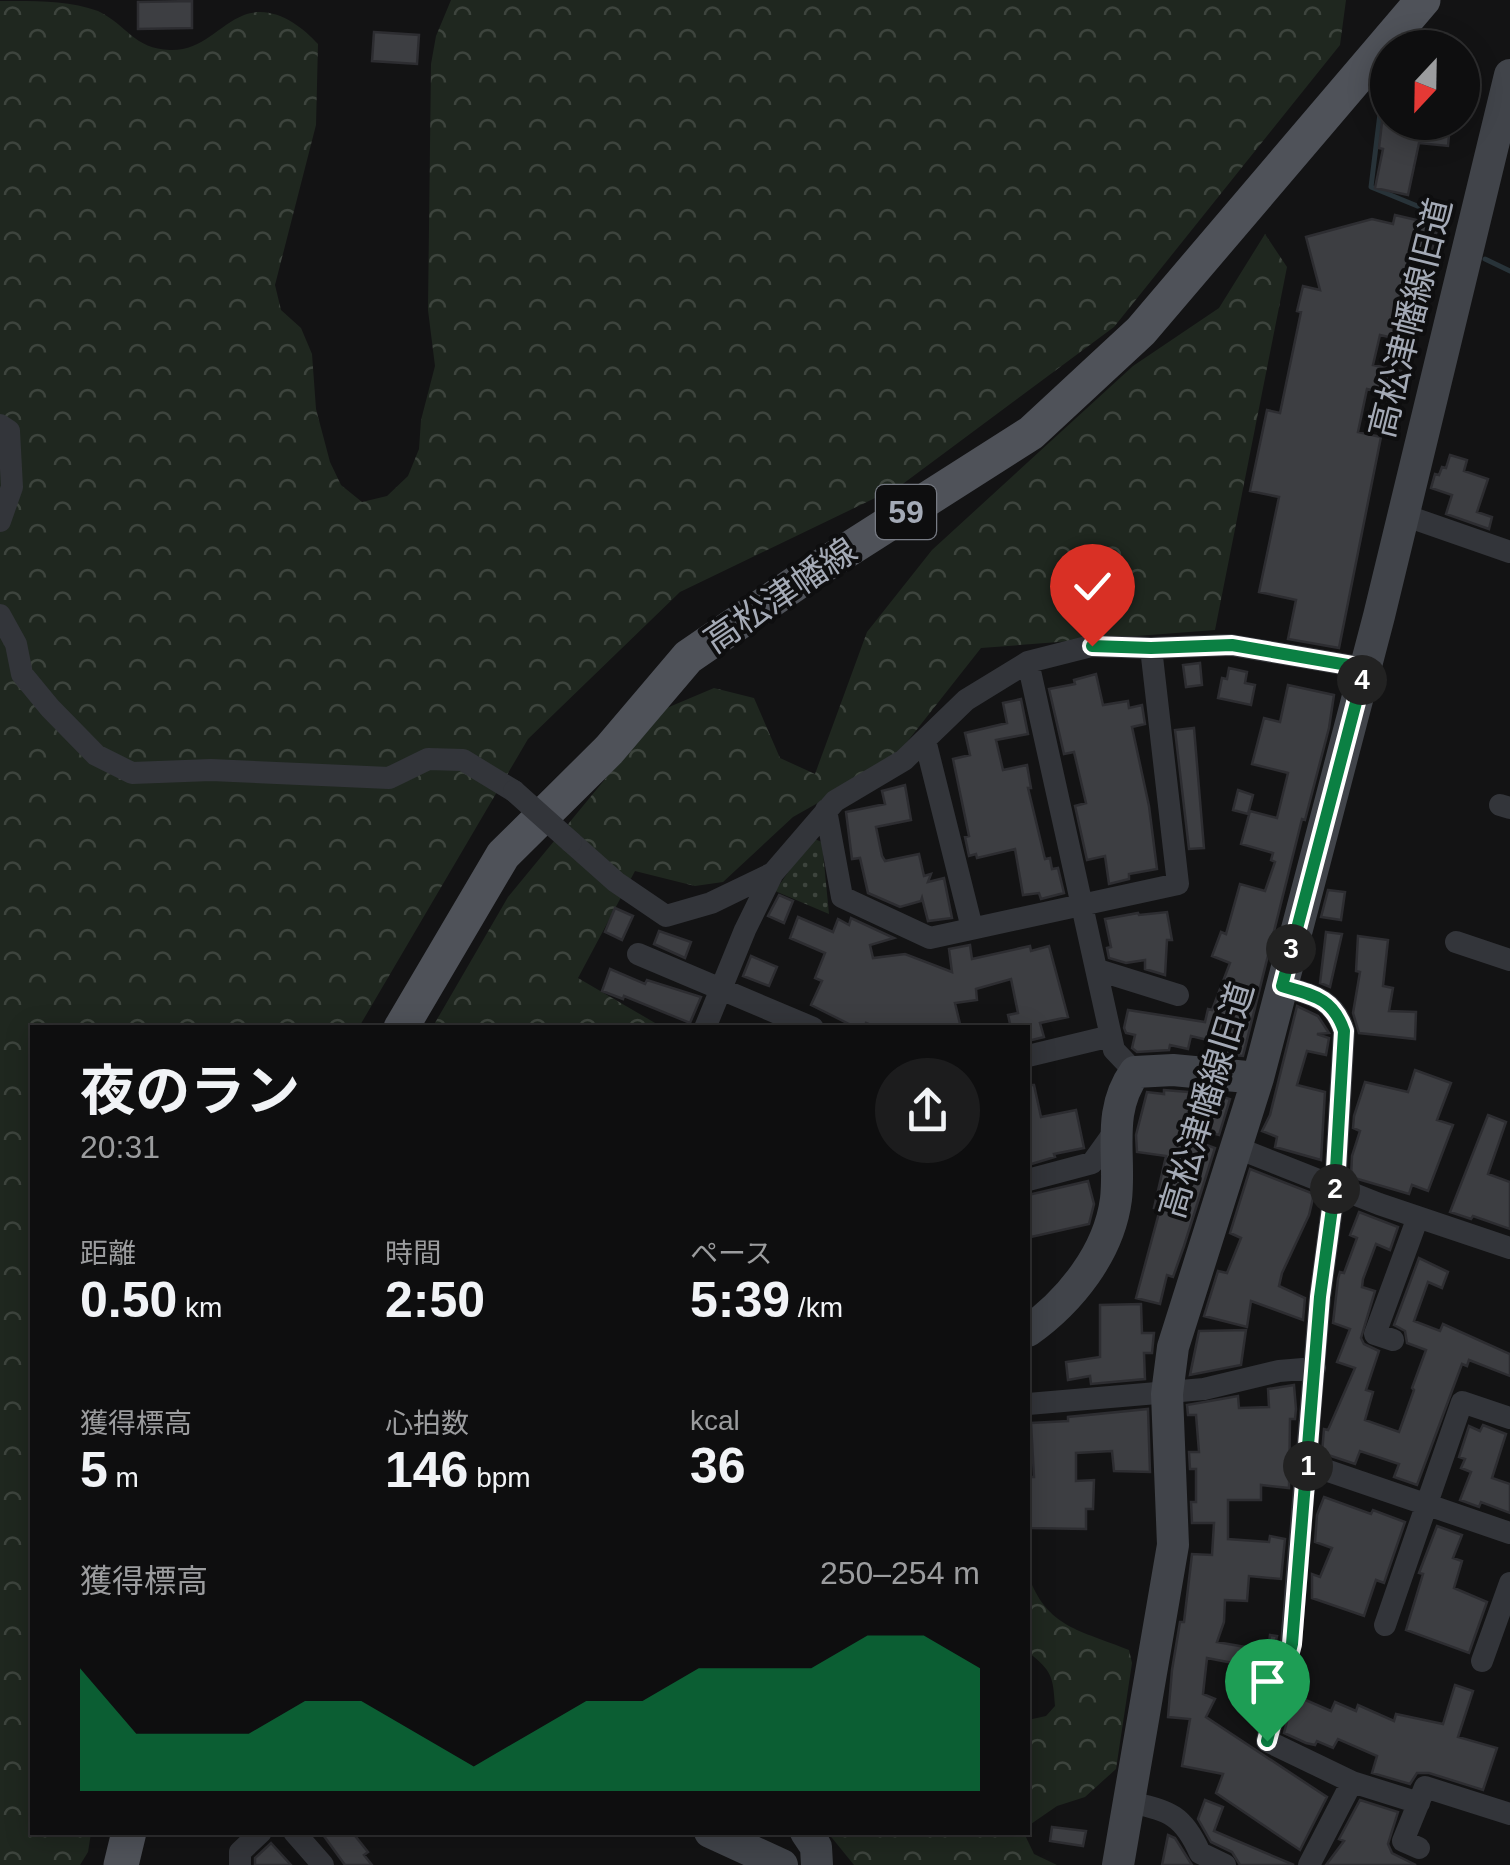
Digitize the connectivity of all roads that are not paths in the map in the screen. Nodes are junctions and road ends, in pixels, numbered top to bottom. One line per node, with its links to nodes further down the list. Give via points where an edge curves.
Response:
1 (1423, 0): 24 (main road, 高松津幡線 / 59, via 1142,331 1031,433 688,657 609,750 503,855)
2 (1510, 75): 3 (street, 高松津幡線旧道)
3 (1506, 118): 5 (street, 高松津幡線旧道)
4 (0, 425): 6 (street, via 9,432 12,487)
5 (1401, 514): 7 (street); 11 (street, 高松津幡線旧道)
6 (0, 521)
7 (1510, 552)
8 (0, 615): 14 (street, bridge, via 22,674 50,708 96,756 132,773 389,778 428,760 462,760 514,791 616,882 666,916)
9 (1151, 648): 10 (street, via 1092,646); 11 (street, via 1232,645); 15 (street, via 1178,884)
10 (1028, 662): 12 (street, via 966,700); 15 (street)
11 (1365, 668): 21 (street, 高松津幡線旧道)
12 (925, 740): 13 (street); 16 (street)
13 (826, 810): 14 (street); 16 (street, via 842,897 930,938)
14 (773, 874): 22 (street)
15 (1083, 902): 16 (street); 20 (street)
16 (972, 928)
17 (1456, 942): 19 (street)
18 (638, 954): 22 (street)
19 (1510, 960)
20 (1098, 970): 23 (street); 27 (street)
21 (1282, 986): 30 (street, 高松津幡線旧道); 34 (street, via 1328,1003 1344,1031)
22 (721, 988): 25 (street); 26 (street)
23 (1178, 995)
24 (403, 1025)
25 (706, 1025)
26 (805, 1025)
27 (1112, 1036): 28 (street); 29 (street, via 1114,1050)
28 (1030, 1056)
29 (1135, 1072): 30 (street); 31 (street)
30 (1258, 1078): 32 (street, 高松津幡線旧道)
31 (1116, 1131): 33 (street, via 1092,1163); 37 (street, via 1116,1200 1104,1242 1078,1285)
32 (1235, 1147): 34 (street); 40 (street, 高松津幡線旧道, via 1173,1346)
33 (1030, 1179)
34 (1335, 1186): 35 (street); 39 (street)
35 (1418, 1217): 36 (street); 38 (street, via 1375,1334)
36 (1510, 1248)
37 (1030, 1330)
38 (1393, 1340)
39 (1315, 1368): 40 (street); 43 (street)
40 (1167, 1394): 41 (street); 50 (street, 高松津幡線旧道, via 1173,1544)
41 (1030, 1404)
42 (1510, 1418): 44 (street, via 1462,1402)
43 (1308, 1464): 44 (street); 49 (street, via 1292,1644 1267,1741)
44 (1426, 1504): 45 (street); 47 (street)
45 (1510, 1533)
46 (1510, 1582): 48 (street)
47 (1385, 1625)
48 (1482, 1661)
49 (1352, 1782): 51 (street); 66 (street)
50 (1126, 1801): 64 (street, 高松津幡線旧道); 65 (street, via 1165,1810 1189,1828 1200,1852)
51 (1419, 1803): 52 (street, via 1425,1786); 58 (street, via 1402,1842)
52 (1510, 1814)
53 (128, 1835): 59 (main road)
54 (258, 1835): 60 (street, via 240,1852)
55 (297, 1835): 61 (street)
56 (717, 1835): 62 (street)
57 (808, 1835): 63 (street)
58 (1420, 1848)
59 (121, 1865)
60 (240, 1865)
61 (324, 1865)
62 (782, 1865)
63 (817, 1865)
64 (1118, 1865)
65 (1225, 1865)
66 (1309, 1865)

